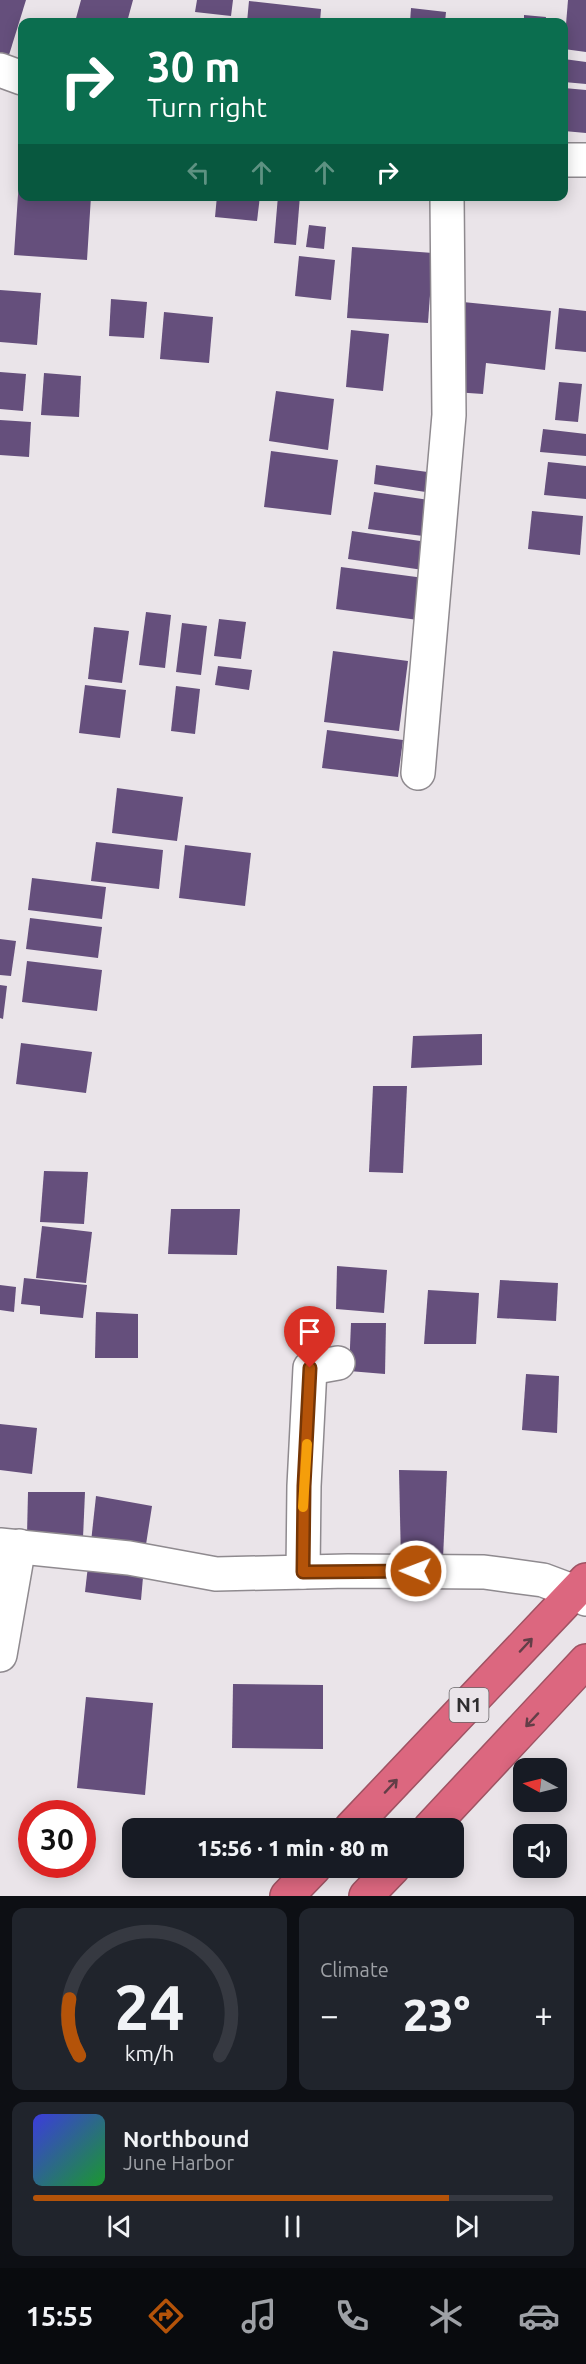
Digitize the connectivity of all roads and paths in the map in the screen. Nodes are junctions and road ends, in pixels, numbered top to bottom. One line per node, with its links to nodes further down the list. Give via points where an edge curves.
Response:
1 (0, 70): 2 (street)
2 (18, 77)
3 (568, 160): 4 (street)
4 (586, 160)
5 (447, 201): 6 (street, via 448,415)
6 (418, 773)
7 (338, 1363): 9 (street, via 310,1368)
8 (10, 1545): 9 (street, via 129,1558 216,1574); 11 (street)
9 (303, 1572): 10 (street, via 484,1572 543,1580)
10 (582, 1591): 13 (highway, N1, one-way to 10)
11 (0, 1655)
12 (586, 1661): 14 (highway, N1, one-way to 14)
13 (361, 1818)
14 (439, 1818)
15 (304, 1878): 17 (highway)
16 (383, 1878): 18 (highway)
17 (287, 1896)
18 (366, 1896)

